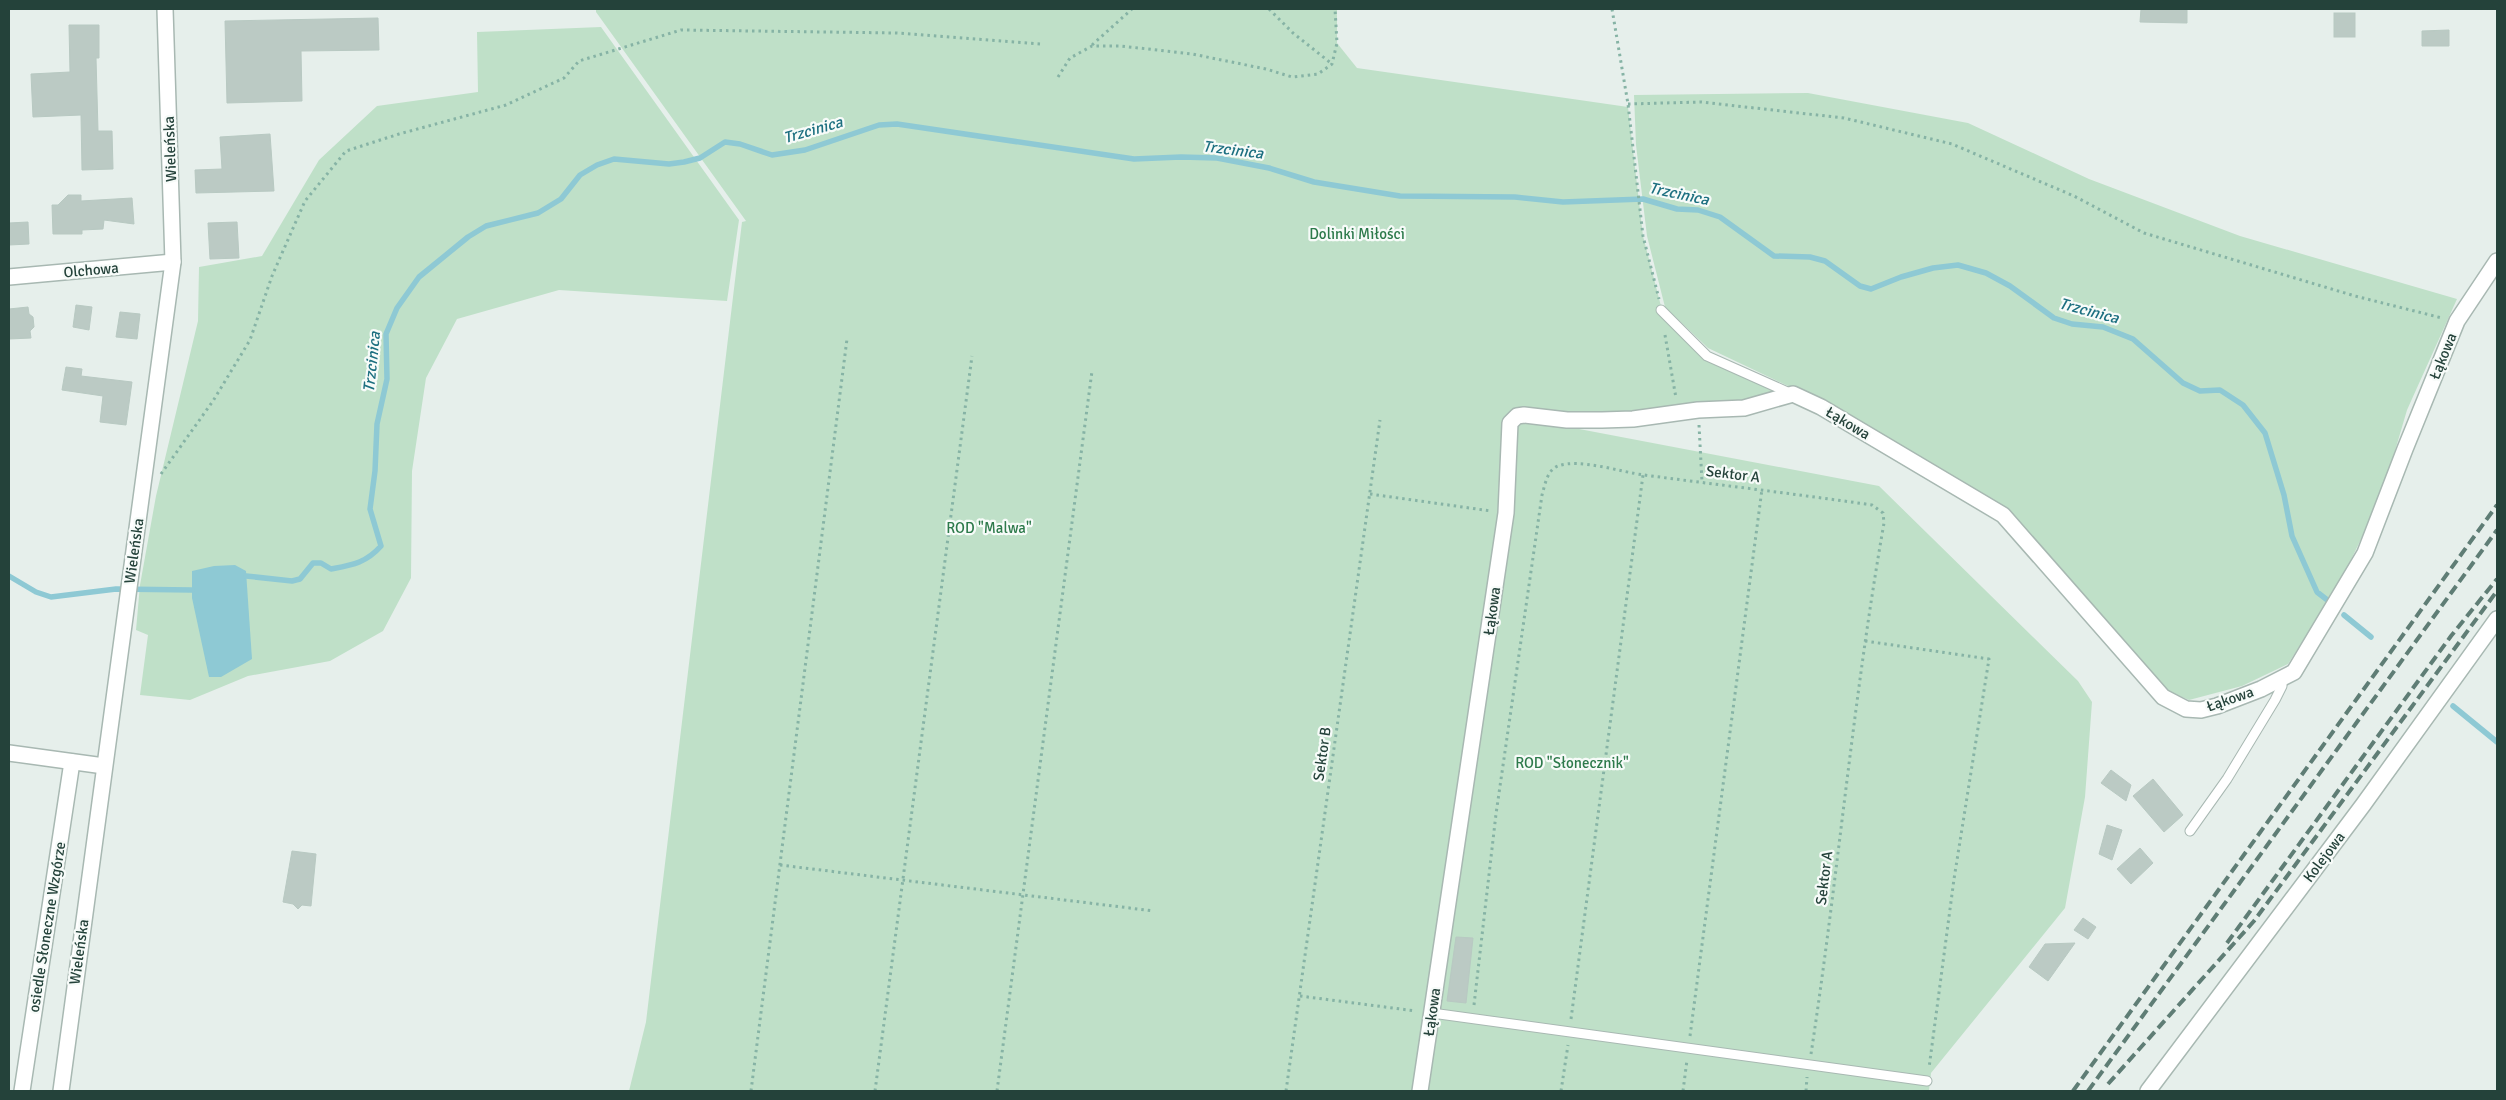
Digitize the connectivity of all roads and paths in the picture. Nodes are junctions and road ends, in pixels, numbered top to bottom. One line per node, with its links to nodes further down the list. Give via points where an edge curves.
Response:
1 (165, 9): 12 (street, Wieleńska)
2 (1132, 9): 7 (path)
3 (1269, 9): 8 (path)
4 (1335, 9): 8 (path, via 1337,43)
5 (1612, 9): 10 (path)
6 (1040, 44): 24 (path, via 897,33 681,30 579,61 564,78 506,105 346,151 305,201 272,276 250,340 213,401)
7 (1092, 46): 8 (path, via 1192,54 1266,69 1292,78 1318,74); 9 (path, via 1070,58)
8 (1332, 64)
9 (1058, 77)
10 (1628, 104): 14 (path, via 1643,236); 15 (path, via 1702,102 1844,118 1952,144 2074,196 2144,233 2346,294)
11 (2497, 261): 15 (street, Łąkowa)
12 (173, 262): 13 (street, Olchowa); 34 (street, Wieleńska)
13 (9, 277)
14 (1662, 310): 19 (lane, via 1707,356); 21 (path)
15 (2457, 321): 31 (street, Łąkowa, via 2365,553 2294,672)
16 (848, 340): 36 (path)
17 (972, 356): 37 (path)
18 (1092, 371): 38 (path)
19 (1792, 394): 20 (street, Łąkowa, via 1744,408); 31 (street, Łąkowa, via 1821,407 2003,515 2163,697 2186,709 2201,710)
20 (1698, 410): 21 (street, Łąkowa); 25 (path)
21 (1678, 413): 28 (street, Łąkowa, via 1602,420 1517,416 1510,423)
22 (1380, 420): 27 (path, Sektor B)
23 (1643, 475): 25 (path, Sektor A); 42 (path, Sektor A, via 1571,463 1556,466 1548,474 1542,495 1496,814); 43 (path)
24 (160, 476)
25 (1702, 482): 26 (path, Sektor A)
26 (1762, 489): 30 (path, Sektor A, via 1872,505 1883,513); 44 (path)
27 (1370, 494): 28 (path); 40 (path, Sektor B)
28 (1506, 514): 41 (street, Łąkowa)
29 (2497, 619): 57 (street, Kolejowa, via 2363,805)
30 (1866, 641): 45 (path, Sektor A, via 1825,965); 46 (path, via 1989,659 1954,879)
31 (2282, 680): 35 (lane, via 2276,700)
32 (9, 753): 33 (street)
33 (72, 762): 34 (street); 47 (street, osiedle Słoneczne Wzgórze)
34 (104, 766): 48 (street, Wieleńska)
35 (2190, 831)
36 (780, 865): 37 (path); 49 (path)
37 (903, 879): 38 (path); 50 (path)
38 (1023, 895): 39 (path); 51 (path)
39 (1154, 911)
40 (1300, 996): 41 (path); 52 (path, Sektor B)
41 (1432, 1013): 42 (lane); 53 (street, Łąkowa)
42 (1472, 1018): 43 (lane)
43 (1569, 1032): 44 (lane); 54 (path)
44 (1689, 1048): 45 (lane); 55 (path)
45 (1809, 1065): 46 (lane); 56 (path, Sektor A)
46 (1927, 1080)
47 (22, 1091)
48 (61, 1091)
49 (751, 1091)
50 (875, 1091)
51 (997, 1091)
52 (1286, 1091)
53 (1420, 1091)
54 (1561, 1091)
55 (1683, 1091)
56 (1806, 1091)
57 (2148, 1091)

